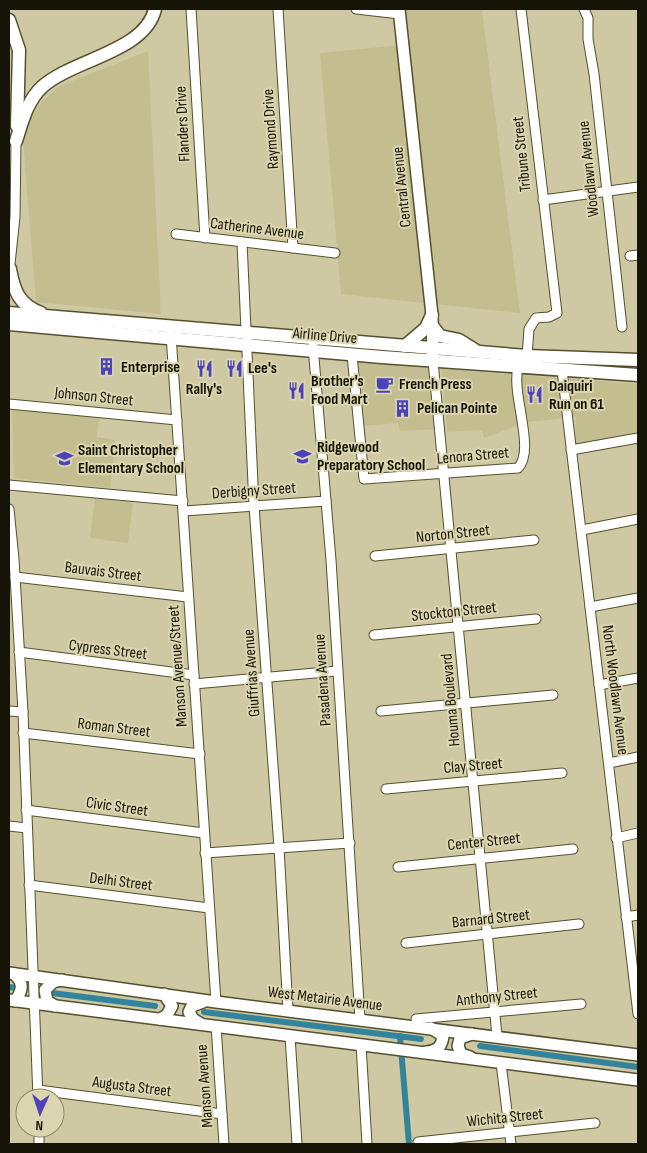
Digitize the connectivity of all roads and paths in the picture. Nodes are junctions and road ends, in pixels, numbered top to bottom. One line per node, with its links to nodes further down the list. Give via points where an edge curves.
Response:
1 (155, 9): 9 (highway, via 146,29 129,42 88,60 41,88 31,101)
2 (191, 9): 14 (street, Flanders Drive)
3 (278, 9): 16 (street, Raymond Drive)
4 (356, 9): 7 (street)
5 (521, 9): 12 (street, Tribune Street)
6 (584, 9): 11 (street, Woodlawn Avenue, via 588,18)
7 (400, 11): 21 (main road, Central Avenue)
8 (9, 20): 9 (highway, via 19,50)
9 (16, 141): 18 (street, via 15,217)
10 (638, 187): 11 (street)
11 (606, 191): 12 (street); 23 (street, Woodlawn Avenue)
12 (542, 200): 32 (street, Tribune Street, via 557,313 536,318 529,329)
13 (176, 234): 14 (street, Catherine Avenue)
14 (206, 238): 15 (street, Catherine Avenue)
15 (242, 242): 16 (street, Catherine Avenue); 26 (street, Giuffrias Avenue)
16 (293, 248): 17 (street, Catherine Avenue)
17 (335, 253)
18 (9, 273): 20 (highway, via 25,306)
19 (9, 313): 20 (highway, Airline Drive)
20 (50, 317): 24 (highway, Airline Drive)
21 (432, 321): 27 (highway); 28 (main road, Central Avenue); 30 (highway, via 440,336 459,340)
22 (9, 324): 24 (highway, Airline Drive)
23 (622, 326)
24 (171, 333): 26 (highway, Airline Drive); 40 (street, Manson Avenue/Street)
25 (314, 338): 26 (highway, Airline Drive); 27 (highway, Airline Drive); 29 (street, Pasadena Avenue)
26 (248, 339): 29 (highway, Airline Drive); 47 (street, Giuffrias Avenue)
27 (405, 346): 28 (highway, Airline Drive)
28 (434, 348): 30 (highway, Airline Drive); 35 (main road, Central Avenue)
29 (312, 351): 31 (highway, Airline Drive); 45 (street, Pasadena Avenue)
30 (477, 352): 32 (highway, Airline Drive)
31 (352, 355): 35 (highway, Airline Drive); 43 (street, Lenora Street, via 363,478)
32 (527, 356): 33 (highway, Airline Drive)
33 (574, 357): 34 (highway, Airline Drive); 37 (highway)
34 (638, 360)
35 (433, 361): 36 (highway, Airline Drive); 43 (street, Houma Boulevard)
36 (518, 368): 37 (highway, Airline Drive); 43 (street, Lenora Street, via 525,451 523,461 518,468 510,470)
37 (558, 370): 38 (highway, Airline Drive); 42 (street, North Woodlawn Avenue)
38 (638, 375)
39 (9, 404): 40 (street, Johnson Street)
40 (177, 420): 46 (street, Manson Avenue/Street)
41 (638, 438): 42 (street)
42 (572, 450): 51 (street, North Woodlawn Avenue)
43 (444, 474): 53 (street, Houma Boulevard)
44 (9, 485): 46 (street)
45 (326, 501): 47 (street, Derbigny Street); 65 (street, Pasadena Avenue)
46 (183, 502): 49 (street, Manson Avenue/Street)
47 (254, 506): 49 (street, Derbigny Street); 66 (street, Giuffrias Avenue)
48 (9, 509): 55 (street)
49 (184, 511): 57 (street, Manson Avenue/Street)
50 (638, 519): 51 (street)
51 (582, 530): 59 (street, North Woodlawn Avenue)
52 (534, 540): 53 (street, Norton Street)
53 (452, 550): 54 (street, Norton Street); 61 (street, Houma Boulevard)
54 (375, 556)
55 (12, 559): 56 (street)
56 (15, 577): 57 (street, Bauvais Street); 63 (street)
57 (188, 597): 68 (street, Manson Avenue/Street)
58 (638, 598): 59 (street)
59 (590, 607): 69 (street, North Woodlawn Avenue)
60 (536, 618): 61 (street, Stockton Street)
61 (460, 627): 62 (street, Stockton Street); 71 (street, Houma Boulevard)
62 (374, 635)
63 (14, 637): 64 (street)
64 (19, 652): 68 (street, Cypress Street); 74 (street)
65 (337, 671): 66 (street, Cypress Street); 88 (street, Pasadena Avenue)
66 (267, 677): 68 (street, Cypress Street); 89 (street, Giuffrias Avenue)
67 (638, 678): 69 (street)
68 (194, 680): 76 (street, Manson Avenue/Street)
69 (599, 686): 78 (street, North Woodlawn Avenue)
70 (553, 695): 71 (street)
71 (466, 702): 73 (street); 80 (street, Houma Boulevard)
72 (9, 711): 74 (street)
73 (381, 711)
74 (22, 712): 75 (street)
75 (23, 733): 76 (street, Roman Street); 82 (street)
76 (200, 754): 85 (street, Manson Avenue/Street)
77 (638, 757): 78 (street)
78 (609, 764): 87 (street, North Woodlawn Avenue)
79 (562, 773): 80 (street, Clay Street)
80 (474, 781): 81 (street, Clay Street); 92 (street, Houma Boulevard)
81 (386, 789)
82 (26, 810): 84 (street); 85 (street, Civic Street)
83 (9, 826): 84 (street)
84 (27, 828): 94 (street)
85 (204, 833): 91 (street, Manson Avenue/Street)
86 (638, 833): 87 (street)
87 (616, 838): 97 (street, North Woodlawn Avenue)
88 (350, 842): 89 (street); 114 (street, Pasadena Avenue)
89 (279, 847): 91 (street); 110 (street, Giuffrias Avenue)
90 (573, 849): 92 (street, Center Street)
91 (205, 853): 95 (street, Manson Avenue/Street)
92 (480, 857): 93 (street, Center Street); 99 (street, Houma Boulevard)
93 (398, 867)
94 (29, 885): 95 (street, Delhi Street); 102 (street)
95 (209, 908): 106 (street, Manson Avenue/Street)
96 (638, 915): 97 (street)
97 (626, 917): 112 (street, North Woodlawn Avenue)
98 (579, 924): 99 (street, Barnard Street)
99 (488, 936): 100 (street, Barnard Street); 111 (street, Houma Boulevard)
100 (406, 943)
101 (11, 973): 102 (main road, West Metairie Avenue); 105 (main road, via 22,987)
102 (33, 976): 103 (main road, West Metairie Avenue); 107 (street)
103 (64, 980): 104 (main road, West Metairie Avenue); 109 (main road, via 53,982 45,990 47,1001)
104 (164, 994): 106 (main road, West Metairie Avenue); 113 (main road, via 172,1006)
105 (12, 1001): 107 (main road)
106 (213, 1002): 110 (main road, West Metairie Avenue); 116 (main road, via 197,1002 192,1006 189,1012)
107 (34, 1004): 109 (main road); 128 (street)
108 (581, 1004): 111 (street, Anthony Street)
109 (55, 1006): 113 (main road)
110 (288, 1011): 114 (main road, West Metairie Avenue)
111 (495, 1011): 115 (street, Anthony Street); 121 (street, Houma Boulevard)
112 (638, 1014)
113 (160, 1019): 116 (main road)
114 (360, 1019): 118 (main road, West Metairie Avenue)
115 (416, 1019)
116 (201, 1024): 117 (main road)
117 (216, 1026): 120 (main road); 130 (street, Manson Avenue)
118 (427, 1027): 119 (main road, West Metairie Avenue); 123 (main road, via 443,1036 443,1044 430,1052)
119 (479, 1034): 121 (main road, West Metairie Avenue); 125 (main road, via 460,1038 458,1046 461,1054)
120 (290, 1036): 122 (main road); 135 (street)
121 (497, 1036): 124 (main road, West Metairie Avenue)
122 (361, 1045): 123 (main road); 136 (street)
123 (415, 1052): 125 (main road)
124 (638, 1055)
125 (478, 1060): 126 (main road)
126 (500, 1063): 127 (main road); 132 (street)
127 (638, 1080)
128 (38, 1088)
129 (65, 1097): 130 (street, Augusta Street)
130 (222, 1114): 134 (street, Manson Avenue)
131 (595, 1123): 132 (street, Wichita Street)
132 (510, 1134): 133 (street, Wichita Street); 137 (street)
133 (418, 1142)
134 (224, 1144)
135 (297, 1144)
136 (367, 1144)
137 (511, 1144)

